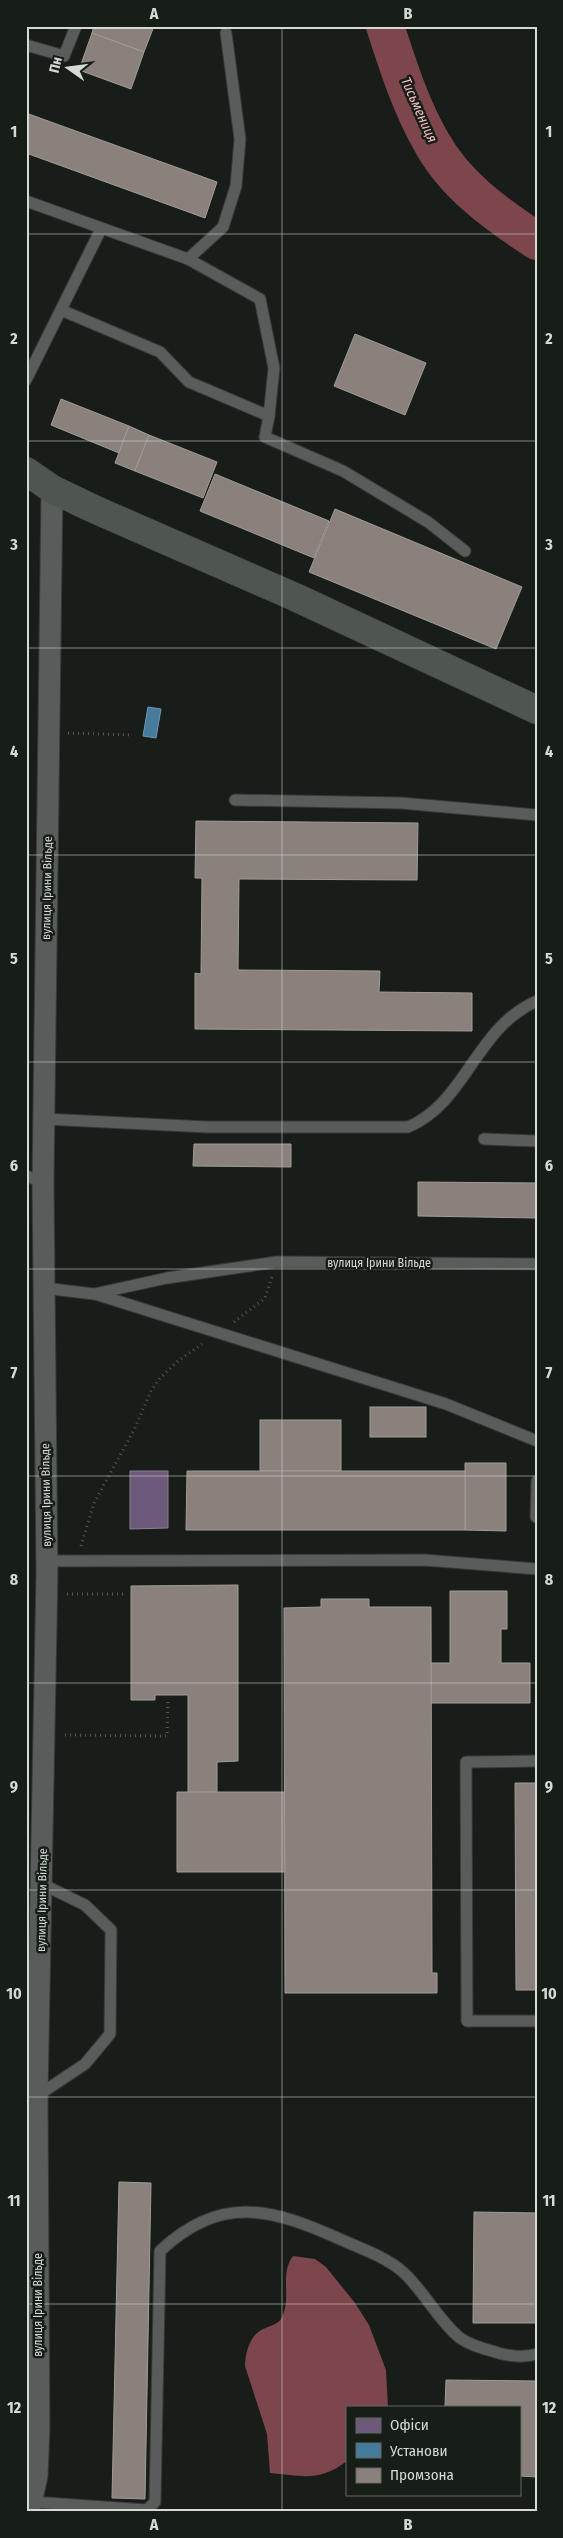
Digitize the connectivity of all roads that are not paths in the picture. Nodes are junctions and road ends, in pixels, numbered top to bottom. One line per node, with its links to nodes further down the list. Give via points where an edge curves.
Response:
1 (76, 26): 3 (lane, via 64,56)
2 (226, 33): 6 (lane, via 240,139 236,186 223,227)
3 (26, 45)
4 (26, 201): 5 (lane)
5 (101, 229): 6 (lane); 7 (lane)
6 (188, 259): 9 (lane, via 260,299 274,368)
7 (61, 310): 8 (lane); 9 (lane, via 160,352 189,382)
8 (26, 380)
9 (269, 416): 12 (lane, via 265,437 344,471 428,522)
10 (26, 471): 11 (street)
11 (52, 489): 13 (street); 17 (street, вулиця Ірини Вільде)
12 (465, 551)
13 (537, 710)
14 (236, 800): 15 (lane, via 401,803)
15 (537, 815)
16 (537, 1001): 17 (lane, via 519,1012 487,1041 443,1104 430,1116 408,1127 200,1127)
17 (45, 1119): 20 (street, вулиця Ірини Вільде)
18 (484, 1139): 19 (lane)
19 (537, 1141)
20 (35, 1179): 22 (street, вулиця Ірини Вільде)
21 (537, 1264): 23 (lane, вулиця Ірини Вільде, via 276,1262 167,1278)
22 (44, 1288): 23 (lane, вулиця Ірини Вільде); 27 (street, вулиця Ірини Вільде)
23 (94, 1294): 24 (lane, via 446,1404)
24 (537, 1440)
25 (537, 1481): 26 (lane)
26 (536, 1518)
27 (47, 1562): 28 (lane, via 424,1560); 30 (street, вулиця Ірини Вільде)
28 (537, 1569)
29 (537, 1761): 31 (lane, via 466,1762 466,1772 467,2022)
30 (42, 1884): 32 (street, вулиця Ірини Вільде); 32 (lane, via 85,1906 110,1930 110,2034 85,2064)
31 (537, 2021)
32 (37, 2096): 34 (street, вулиця Ірини Вільде, via 38,2429 37,2476)
33 (537, 2354): 34 (lane, via 502,2355 460,2338 401,2271 381,2258 287,2217 255,2211 231,2213 201,2222 176,2236 160,2251 155,2502 147,2510)
34 (31, 2507)

